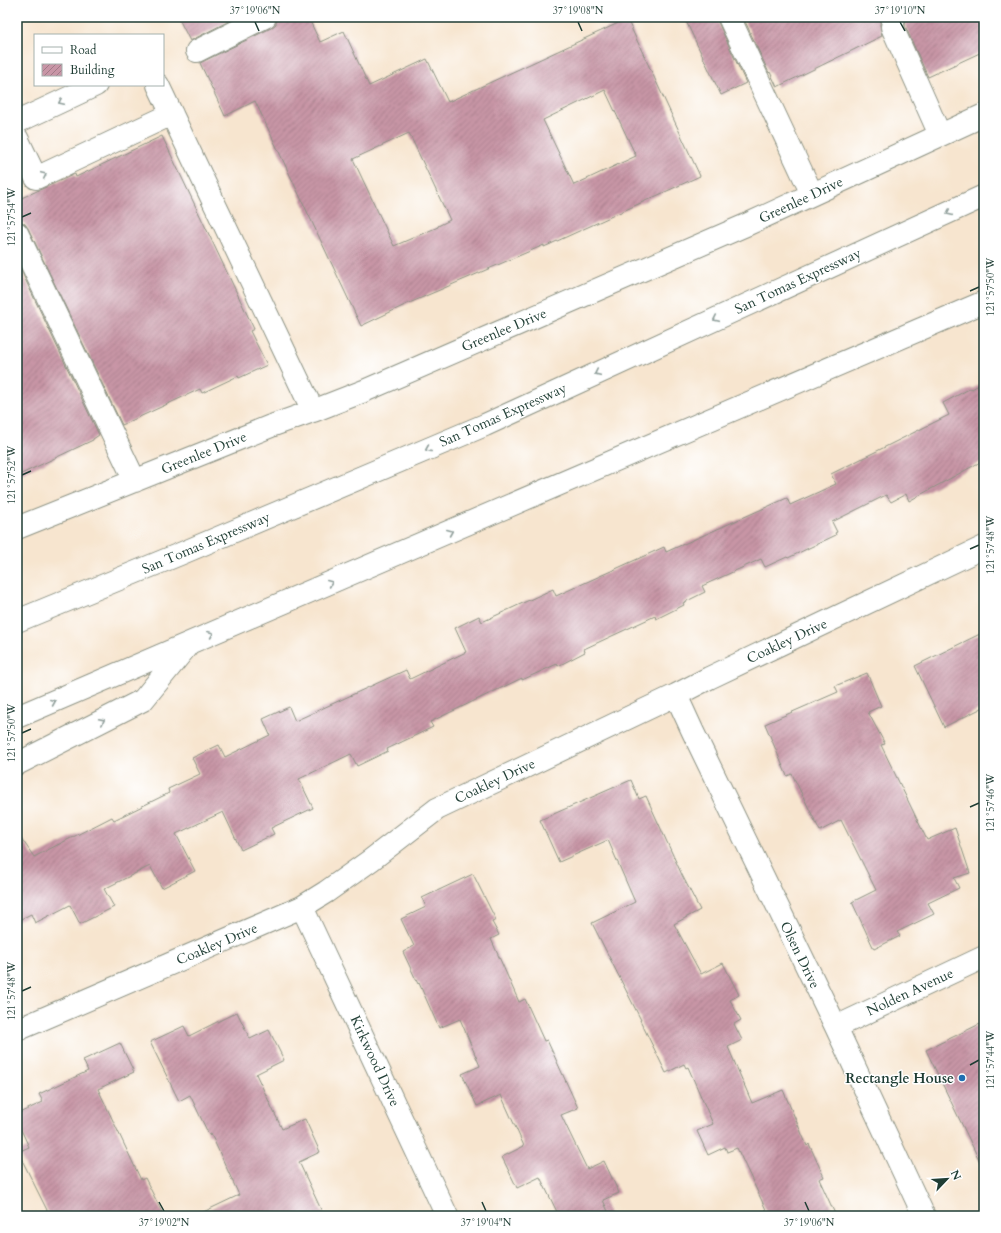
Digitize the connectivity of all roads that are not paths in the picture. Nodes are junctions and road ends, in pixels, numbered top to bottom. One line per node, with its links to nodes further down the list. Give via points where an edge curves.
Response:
1 (265, 17): 4 (main road)
2 (729, 17): 12 (main road)
3 (894, 17): 10 (main road, via 892,27)
4 (197, 51)
5 (94, 86): 9 (main road, one-way to 9)
6 (158, 86): 7 (main road)
7 (172, 114): 11 (main road, one-way to 7, via 36,178); 16 (main road)
8 (984, 115): 10 (main road, Greenlee Drive)
9 (17, 122)
10 (940, 136): 12 (main road, Greenlee Drive)
11 (17, 138)
12 (812, 194): 16 (main road, Greenlee Drive, via 436,360)
13 (984, 196): 20 (main road, San Tomas Expressway, one-way to 20, via 485,424)
14 (17, 233): 17 (main road)
15 (984, 302): 21 (main road, one-way to 15)
16 (313, 411): 17 (main road, Greenlee Drive)
17 (135, 481): 18 (main road, Greenlee Drive)
18 (17, 528)
19 (984, 547): 22 (main road, Coakley Drive)
20 (17, 621)
21 (188, 644): 23 (main road, one-way to 21); 24 (main road, one-way to 21, via 143,700)
22 (676, 695): 25 (main road, Coakley Drive, via 437,808 371,860); 27 (main road, Olsen Drive)
23 (17, 717)
24 (17, 764)
25 (302, 907): 28 (main road, Coakley Drive); 29 (main road, Kirkwood Drive)
26 (984, 957): 27 (main road, Nolden Avenue)
27 (836, 1027): 30 (main road, Olsen Drive)
28 (17, 1030)
29 (447, 1216)
30 (924, 1216)

